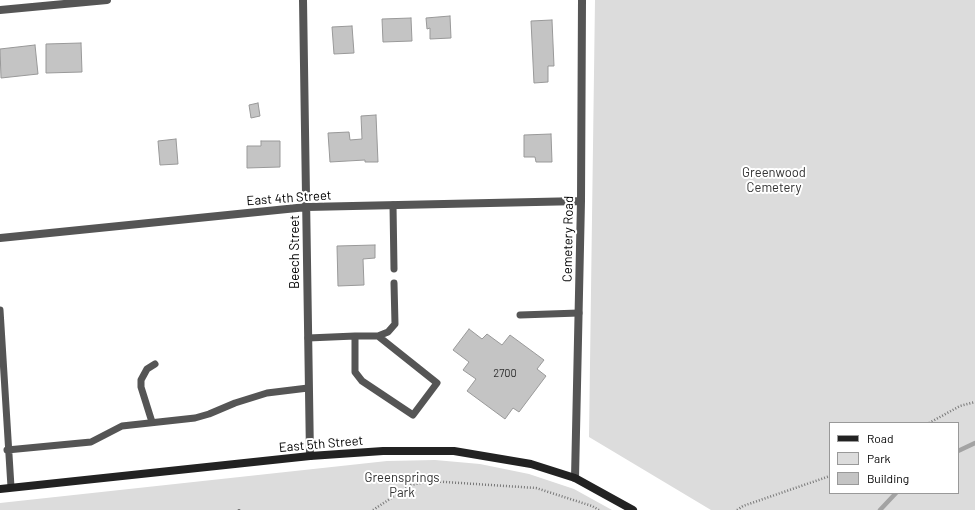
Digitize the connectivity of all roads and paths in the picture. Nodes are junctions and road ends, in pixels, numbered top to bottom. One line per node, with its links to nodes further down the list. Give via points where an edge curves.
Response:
1 (107, 0): 4 (street)
2 (303, 0): 7 (street, Beech Street)
3 (582, 0): 5 (street, Cemetery Road)
4 (0, 10)
5 (581, 201): 6 (street, East 4th Street); 12 (street, Cemetery Road)
6 (393, 205): 7 (street, East 4th Street); 9 (lane)
7 (307, 207): 8 (street, East 4th Street); 16 (street, Beech Street)
8 (0, 238)
9 (394, 269)
10 (394, 283): 15 (lane, via 395,324 388,332)
11 (0, 310): 22 (lane)
12 (579, 313): 13 (lane); 25 (street, Cemetery Road)
13 (520, 315)
14 (355, 336): 15 (lane); 15 (lane, via 355,372 362,381 413,415 437,383); 16 (lane)
15 (378, 336)
16 (308, 338): 18 (street, Beech Street)
17 (155, 364): 20 (lane, via 147,369 141,380)
18 (308, 388): 20 (lane, via 267,393 195,418); 23 (street, Beech Street)
19 (975, 402): 21 (path, via 960,406)
20 (152, 422): 22 (lane, via 122,426 91,442)
21 (931, 422)
22 (7, 450): 26 (lane)
23 (310, 456): 25 (main road, East 5th Street, via 390,451 454,451 530,464); 26 (main road, East 5th Street)
24 (829, 476): 31 (path, via 743,506)
25 (575, 478): 30 (main road, East 5th Street)
26 (11, 488): 27 (main road, East 5th Street)
27 (0, 489)
28 (373, 510): 29 (path, via 411,485 430,481 536,488)
29 (599, 510)
30 (633, 510)
31 (738, 510)

